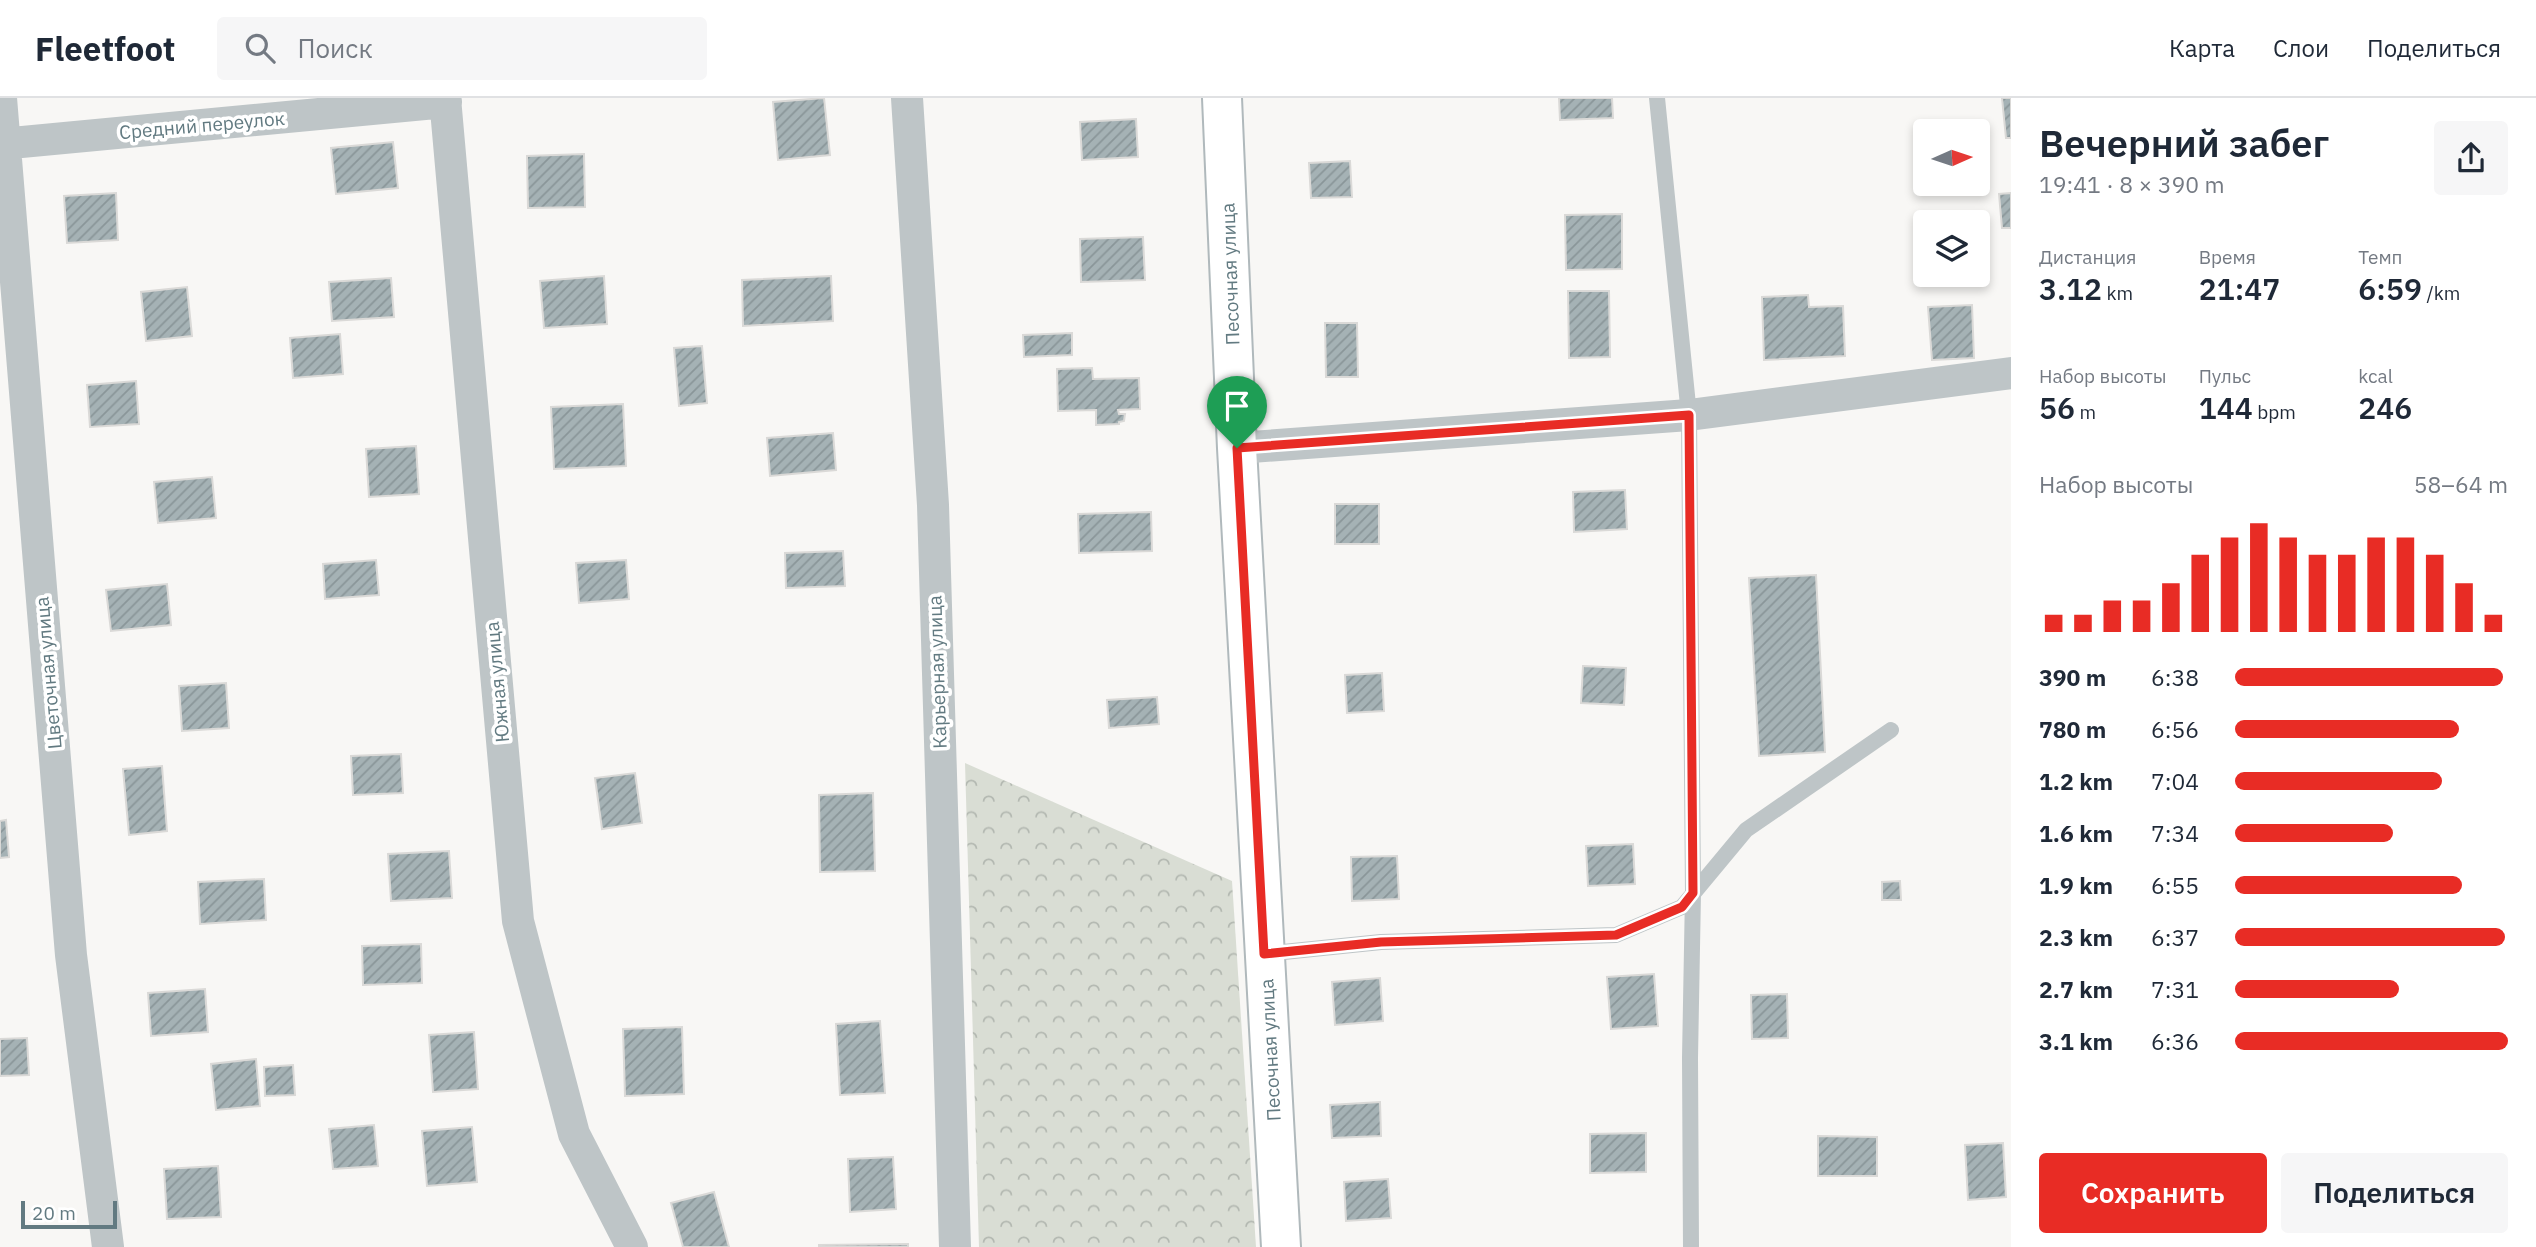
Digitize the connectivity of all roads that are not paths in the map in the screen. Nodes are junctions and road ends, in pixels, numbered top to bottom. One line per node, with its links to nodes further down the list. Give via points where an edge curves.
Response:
1 (1, 98): 6 (street, Цветочная улица)
2 (907, 98): 15 (street, Карьерная улица, via 933,505)
3 (1222, 98): 9 (street, Песочная улица)
4 (1657, 98): 8 (lane)
5 (446, 100): 6 (street, Средний переулок); 14 (street, Южная улица, via 518,921 574,1134)
6 (3, 144): 13 (street, Цветочная улица, via 71,955)
7 (2011, 373): 8 (street)
8 (1689, 415): 9 (street); 11 (lane)
9 (1237, 448): 12 (street, Песочная улица)
10 (1891, 730): 11 (lane, via 1746,830)
11 (1693, 893): 12 (lane, via 1682,907 1616,935 1381,942); 17 (lane)
12 (1264, 954): 16 (street, Песочная улица)
13 (108, 1247)
14 (632, 1247)
15 (955, 1247)
16 (1281, 1247)
17 (1691, 1247)

